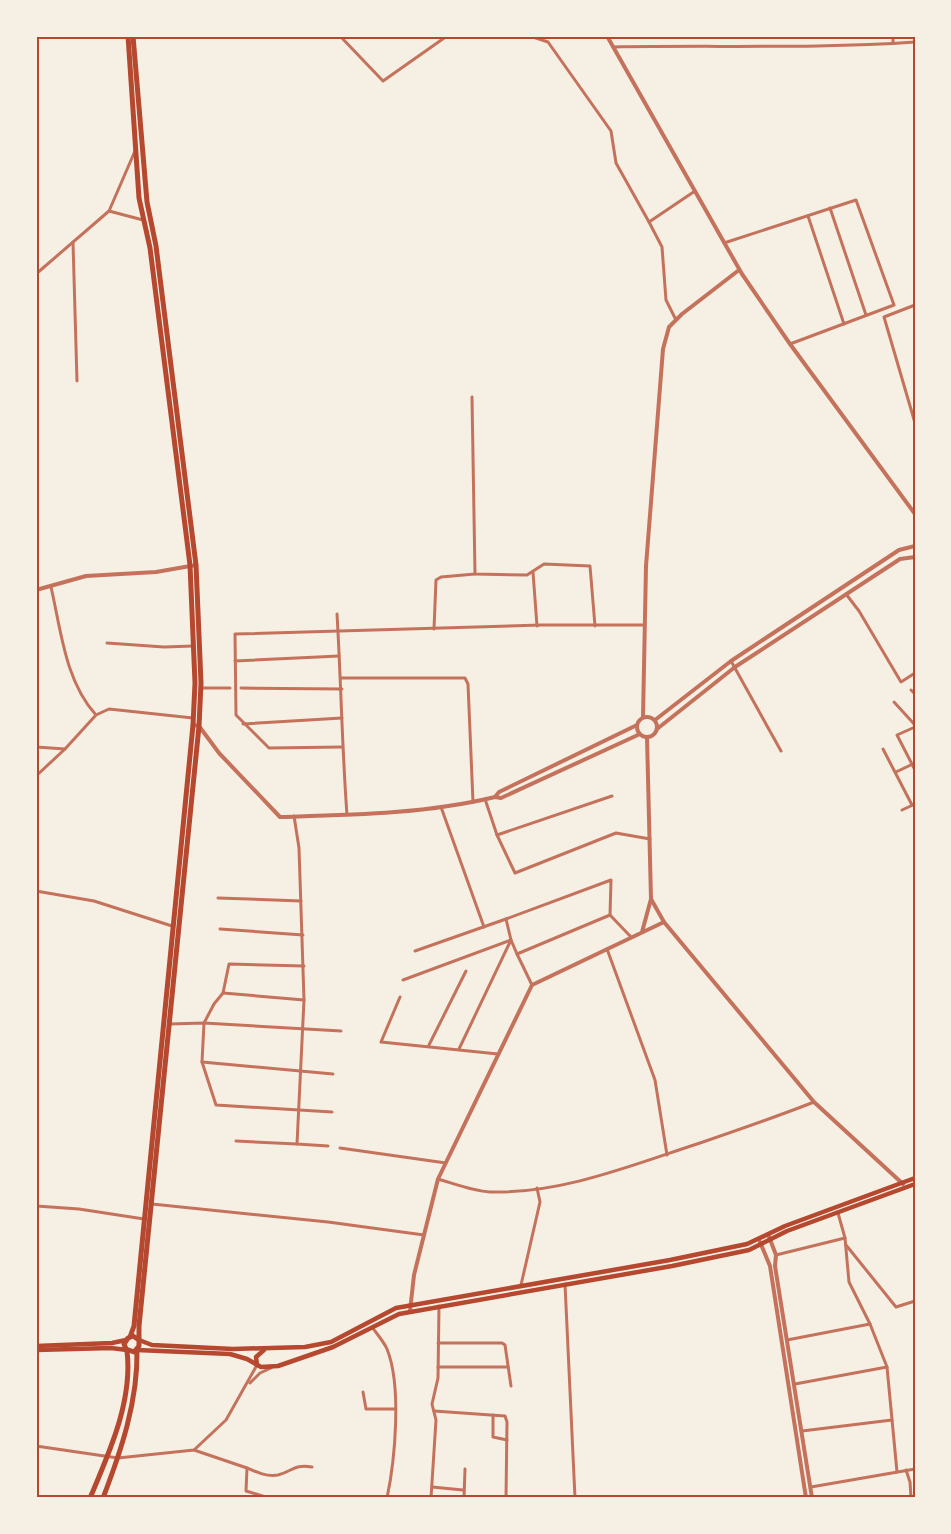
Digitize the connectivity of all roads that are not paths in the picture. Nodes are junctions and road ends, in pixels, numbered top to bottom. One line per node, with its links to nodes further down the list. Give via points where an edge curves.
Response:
1 (128, 36): 11 (main road)
2 (133, 36): 35 (main road, via 148,202 156,246)
3 (340, 36): 4 (street, via 383,81)
4 (448, 36)
5 (530, 36): 17 (street, via 548,42 612,131 616,163)
6 (608, 36): 10 (street)
7 (893, 36): 9 (street)
8 (915, 42): 9 (street)
9 (893, 43): 10 (street, via 796,47)
10 (614, 47): 12 (street)
11 (135, 150): 14 (street); 16 (main road)
12 (695, 191): 17 (street); 19 (street)
13 (830, 208): 15 (street); 23 (street, via 856,200 894,305); 24 (street)
14 (109, 211): 16 (street); 18 (street)
15 (808, 216): 19 (street); 27 (street)
16 (143, 220): 35 (main road, via 150,248)
17 (649, 222): 26 (street, via 662,247 666,300)
18 (73, 242): 21 (street); 29 (street)
19 (724, 243): 20 (street)
20 (739, 270): 26 (street); 28 (street)
21 (36, 274)
22 (915, 305): 25 (street)
23 (882, 310): 24 (street); 25 (street)
24 (866, 315): 27 (street)
25 (884, 317): 31 (street)
26 (676, 320): 42 (street, via 669,327 662,349)
27 (844, 324): 28 (street)
28 (790, 344): 32 (street)
29 (77, 381)
30 (472, 397): 37 (street)
31 (915, 422)
32 (915, 514)
33 (915, 546): 51 (street, via 899,550)
34 (915, 557): 40 (street, via 900,560)
35 (193, 565): 38 (street, via 156,572 86,576); 48 (main road); 55 (main road)
36 (534, 572): 37 (street, via 527,575); 43 (street); 44 (street, via 544,564 590,566)
37 (474, 574): 45 (street, via 441,576 436,580)
38 (51, 587): 39 (street); 62 (street, via 67,661 84,702)
39 (36, 590)
40 (846, 594): 52 (street); 53 (street, via 901,682)
41 (337, 614): 46 (street)
42 (644, 625): 44 (street); 63 (street)
43 (537, 626): 44 (street); 45 (street)
44 (595, 626)
45 (434, 629): 46 (street)
46 (338, 631): 49 (street); 50 (street, via 235,634)
47 (106, 642): 48 (street)
48 (194, 646): 64 (main road)
49 (339, 656): 50 (street); 54 (street)
50 (235, 661): 67 (street, via 236,715)
51 (731, 661): 52 (street); 66 (street)
52 (735, 667): 71 (street); 78 (street)
53 (915, 673)
54 (341, 678): 58 (street); 86 (street, via 465,678 468,684)
55 (200, 688): 56 (street); 69 (main road)
56 (230, 688)
57 (241, 688): 58 (street)
58 (342, 689): 65 (street)
59 (911, 690): 60 (street)
60 (915, 694)
61 (894, 702): 70 (street)
62 (96, 715): 64 (street, via 110,709); 76 (street)
63 (643, 717): 66 (street); 68 (street)
64 (194, 718): 69 (main road)
65 (342, 718): 67 (street); 75 (street)
66 (654, 720): 71 (street)
67 (242, 724): 75 (street, via 269,748)
68 (637, 724): 72 (street); 84 (street, via 499,792)
69 (196, 726): 91 (street, via 280,817); 101 (main road); 119 (main road)
70 (915, 726): 79 (street, via 897,735)
71 (657, 729): 73 (street)
72 (640, 734): 73 (street); 84 (street, via 502,798)
73 (647, 737): 93 (street)
74 (36, 747): 76 (street)
75 (342, 747): 90 (street)
76 (65, 748): 82 (street)
77 (883, 749): 81 (street)
78 (781, 751)
79 (914, 764): 80 (street); 81 (street)
80 (915, 770)
81 (896, 772): 87 (street)
82 (36, 776)
83 (612, 796): 92 (street)
84 (495, 797): 85 (street)
85 (485, 799): 86 (street); 92 (street)
86 (473, 802): 88 (street)
87 (913, 805): 89 (street)
88 (441, 806): 90 (street); 102 (street)
89 (902, 810)
90 (348, 815): 91 (street)
91 (294, 816): 97 (street)
92 (497, 835): 93 (street, via 515,873 616,833)
93 (650, 839): 96 (street)
94 (36, 891): 101 (street, via 94,901)
95 (218, 898): 97 (street)
96 (651, 899): 100 (street); 104 (street)
97 (301, 902): 105 (street)
98 (610, 915): 99 (street, via 611,880); 106 (street); 110 (street)
99 (506, 919): 102 (street); 107 (street)
100 (664, 922): 104 (street); 128 (street)
101 (172, 926): 146 (main road)
102 (484, 927): 109 (street)
103 (220, 929): 105 (street)
104 (642, 932): 106 (street)
105 (303, 935): 111 (street)
106 (631, 937): 108 (street)
107 (511, 940): 110 (street); 113 (street); 123 (street)
108 (607, 949): 114 (street); 135 (street, via 655,1080)
109 (415, 951)
110 (518, 954): 114 (street)
111 (304, 966): 115 (street, via 230,963); 117 (street)
112 (466, 971): 122 (street)
113 (403, 980)
114 (532, 985): 124 (street)
115 (223, 993): 117 (street); 118 (street)
116 (400, 997): 122 (street, via 381,1042)
117 (304, 1000): 120 (street)
118 (204, 1023): 119 (street); 120 (street); 125 (street)
119 (168, 1024): 143 (main road)
120 (301, 1029): 121 (street); 126 (street)
121 (341, 1031)
122 (429, 1045): 123 (street)
123 (459, 1049): 124 (street)
124 (498, 1054): 136 (street)
125 (202, 1062): 126 (street); 129 (street, via 216,1105)
126 (299, 1071): 127 (street); 129 (street)
127 (333, 1074)
128 (814, 1102): 135 (street); 139 (street)
129 (298, 1110): 130 (street); 132 (street)
130 (332, 1112)
131 (236, 1141): 132 (street)
132 (297, 1144): 133 (street)
133 (328, 1146)
134 (340, 1148): 136 (street)
135 (667, 1154): 141 (street, via 606,1175)
136 (446, 1163): 138 (street)
137 (915, 1178): 139 (main road)
138 (438, 1179): 141 (street, via 489,1192); 148 (street)
139 (902, 1183): 142 (street); 147 (main road)
140 (915, 1184): 142 (main road)
141 (537, 1188): 156 (street, via 540,1202)
142 (906, 1188): 145 (main road)
143 (152, 1204): 148 (street); 166 (main road)
144 (36, 1206): 146 (street)
145 (838, 1214): 150 (street); 151 (main road, via 787,1231)
146 (145, 1219): 165 (main road, via 134,1326)
147 (768, 1234): 149 (main road); 151 (street)
148 (424, 1235): 160 (street, via 414,1275)
149 (759, 1238): 152 (street); 156 (main road, via 747,1244 670,1260)
150 (845, 1238): 153 (street); 154 (street)
151 (771, 1240): 152 (main road); 154 (street)
152 (761, 1244): 155 (main road, via 749,1250 672,1266); 157 (street, via 770,1266)
153 (846, 1244): 159 (street, via 896,1307); 163 (street, via 849,1282)
154 (776, 1255): 158 (street)
155 (564, 1284): 161 (main road); 213 (street)
156 (521, 1285): 160 (main road)
157 (775, 1300): 158 (street); 214 (street)
158 (781, 1300): 167 (street)
159 (915, 1301)
160 (412, 1305): 162 (street); 168 (main road, via 396,1308)
161 (439, 1306): 162 (main road); 169 (street)
162 (410, 1311): 164 (main road)
163 (870, 1324): 167 (street); 181 (street)
164 (372, 1327): 172 (main road); 187 (street, via 387,1348)
165 (128, 1338): 166 (main road); 170 (main road, via 112,1343); 175 (main road, via 124,1346)
166 (139, 1340): 173 (main road, via 152,1344); 176 (main road)
167 (787, 1340): 183 (street)
168 (330, 1342): 171 (main road); 172 (main road)
169 (438, 1343): 179 (street); 180 (street, via 502,1343)
170 (36, 1346)
171 (304, 1347): 173 (main road); 177 (main road, via 308,1349)
172 (333, 1347): 177 (main road)
173 (268, 1349): 178 (main road, via 258,1354)
174 (36, 1350): 175 (main road)
175 (127, 1350): 176 (main road); 195 (main road, via 129,1365 123,1405)
176 (137, 1350): 178 (main road, via 230,1354); 196 (main road, via 130,1410)
177 (307, 1355): 182 (main road)
178 (257, 1364): 182 (main road); 184 (street)
179 (438, 1367): 180 (street); 188 (street, via 432,1404)
180 (508, 1367): 185 (street)
181 (887, 1367): 183 (street); 190 (street)
182 (271, 1368): 184 (street)
183 (794, 1384): 191 (street)
184 (247, 1385): 194 (street, via 226,1420)
185 (511, 1386)
186 (363, 1392): 187 (street, via 366,1409)
187 (394, 1409): 209 (street)
188 (434, 1411): 189 (street); 203 (street)
189 (493, 1415): 192 (street, via 493,1437); 192 (street, via 507,1418)
190 (892, 1420): 191 (street); 202 (street)
191 (802, 1431): 204 (street)
192 (507, 1440): 212 (street)
193 (36, 1446): 195 (street)
194 (194, 1450): 196 (street); 198 (street)
195 (107, 1456): 196 (street); 206 (main road)
196 (118, 1458): 207 (main road)
197 (312, 1467): 198 (street, via 298,1466 270,1475)
198 (247, 1468): 208 (street, via 246,1491)
199 (465, 1469): 205 (street)
200 (915, 1469): 201 (street)
201 (906, 1470): 202 (street); 216 (street)
202 (897, 1472): 204 (street)
203 (432, 1487): 205 (street); 210 (street)
204 (811, 1487): 215 (street)
205 (463, 1490): 211 (street)
206 (90, 1498)
207 (103, 1498)
208 (269, 1498)
209 (387, 1498)
210 (431, 1498)
211 (464, 1498)
212 (506, 1498)
213 (575, 1498)
214 (806, 1498)
215 (812, 1498)
216 (911, 1498)

